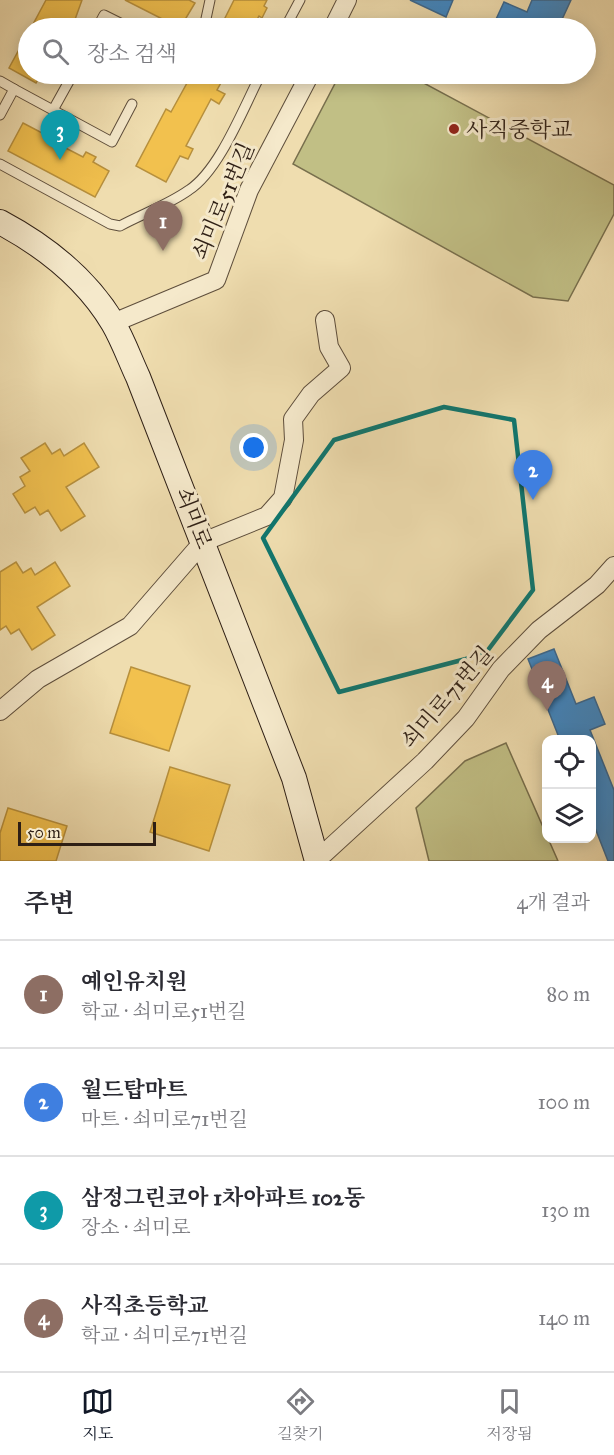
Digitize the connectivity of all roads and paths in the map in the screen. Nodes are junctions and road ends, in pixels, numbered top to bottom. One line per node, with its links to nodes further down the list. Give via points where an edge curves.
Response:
1 (210, 0): 4 (lane)
2 (300, 0): 5 (lane)
3 (347, 0): 6 (street)
4 (206, 18)
5 (290, 18)
6 (338, 18)
7 (0, 81): 11 (lane)
8 (67, 84): 13 (lane)
9 (256, 84): 15 (lane, via 216,158 190,190 120,226)
10 (305, 84): 18 (street, 쇠미로51번길, via 249,190 216,280)
11 (14, 89): 13 (lane); 14 (lane)
12 (132, 104): 13 (lane, via 112,142)
13 (53, 110)
14 (0, 115)
15 (0, 164)
16 (0, 222): 18 (main road, 쇠미로, via 61,262)
17 (325, 320): 19 (street, via 329,347 341,368 311,394 293,419 294,440 283,498 267,516)
18 (113, 323): 19 (main road, 쇠미로)
19 (203, 542): 21 (street, via 130,626 38,680); 22 (main road, 쇠미로, via 294,778)
20 (614, 566): 22 (street, 쇠미로71번길, via 597,585 539,630 501,669 466,718 425,761)
21 (0, 711)
22 (317, 860)

